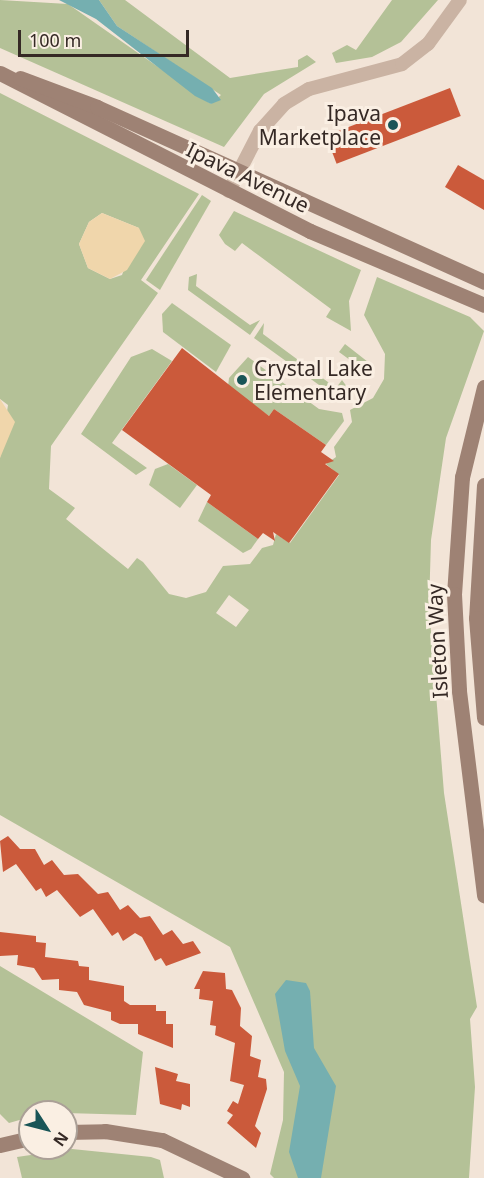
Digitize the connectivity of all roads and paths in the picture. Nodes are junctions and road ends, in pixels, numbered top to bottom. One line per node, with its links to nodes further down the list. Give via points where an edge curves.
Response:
1 (460, 0): 3 (street, via 428,44 402,64 309,89 284,104 260,131)
2 (0, 73): 3 (street, Ipava Avenue, via 97,107); 4 (street, Ipava Avenue)
3 (238, 172): 4 (street); 5 (street, Ipava Avenue)
4 (229, 191): 6 (street, Ipava Avenue)
5 (484, 282)
6 (484, 305)
7 (484, 387): 10 (street, Isleton Way, via 461,484 454,594 455,655)
8 (484, 485): 9 (street, Isleton Way, via 476,618)
9 (484, 718)
10 (479, 803): 11 (street, Isleton Way)
11 (484, 895)
12 (78, 1132): 15 (street, via 105,1131 162,1140)
13 (18, 1141): 14 (street)
14 (0, 1145)
15 (242, 1178)

